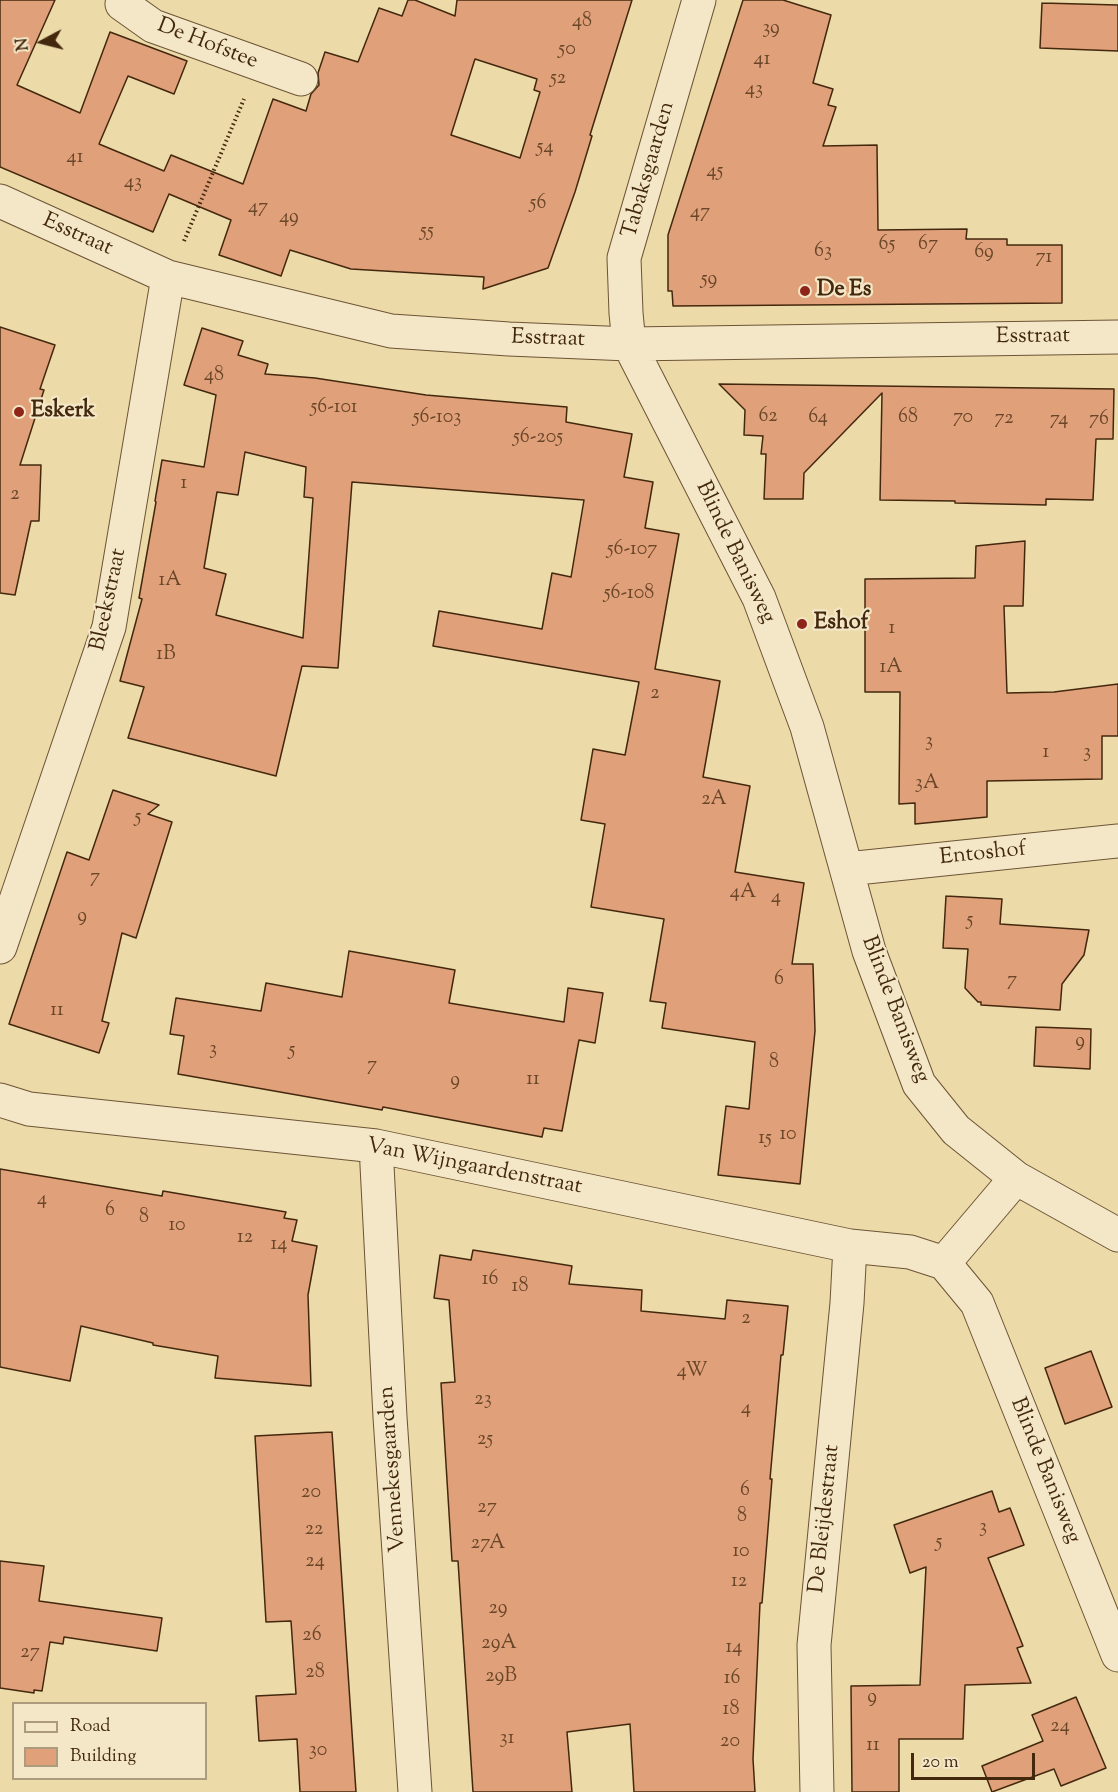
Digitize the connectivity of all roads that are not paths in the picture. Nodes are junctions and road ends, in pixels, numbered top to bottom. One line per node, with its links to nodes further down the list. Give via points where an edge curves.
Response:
1 (124, 0): 3 (street, De Hofstee, via 122,4 153,26)
2 (699, 0): 7 (street, Tabaksgaarden, via 624,258)
3 (301, 79)
4 (0, 201): 5 (street, Esstraat)
5 (168, 277): 7 (street, Esstraat, via 391,331); 10 (street, Bleekstraat, via 109,627)
6 (1118, 337): 7 (street, Esstraat)
7 (629, 344): 9 (street, Blinde Banisweg, via 759,598 807,727)
8 (1118, 841): 9 (street, Entoshof)
9 (847, 869): 13 (street, Blinde Banisweg, via 869,951 919,1084 956,1130)
10 (0, 947)
11 (0, 1100): 12 (street, Van Wijngaardenstraat, via 29,1109)
12 (376, 1146): 15 (street, Van Wijngaardenstraat); 18 (street, Vennekesgaarden)
13 (1016, 1178): 14 (street, Blinde Banisweg); 16 (street)
14 (1118, 1235)
15 (850, 1246): 16 (street, Van Wijngaardenstraat, via 910,1252); 19 (street, De Bleijdestraat, via 814,1645)
16 (944, 1263): 17 (street, Blinde Banisweg, via 977,1303)
17 (1118, 1655)
18 (415, 1792)
19 (817, 1792)

